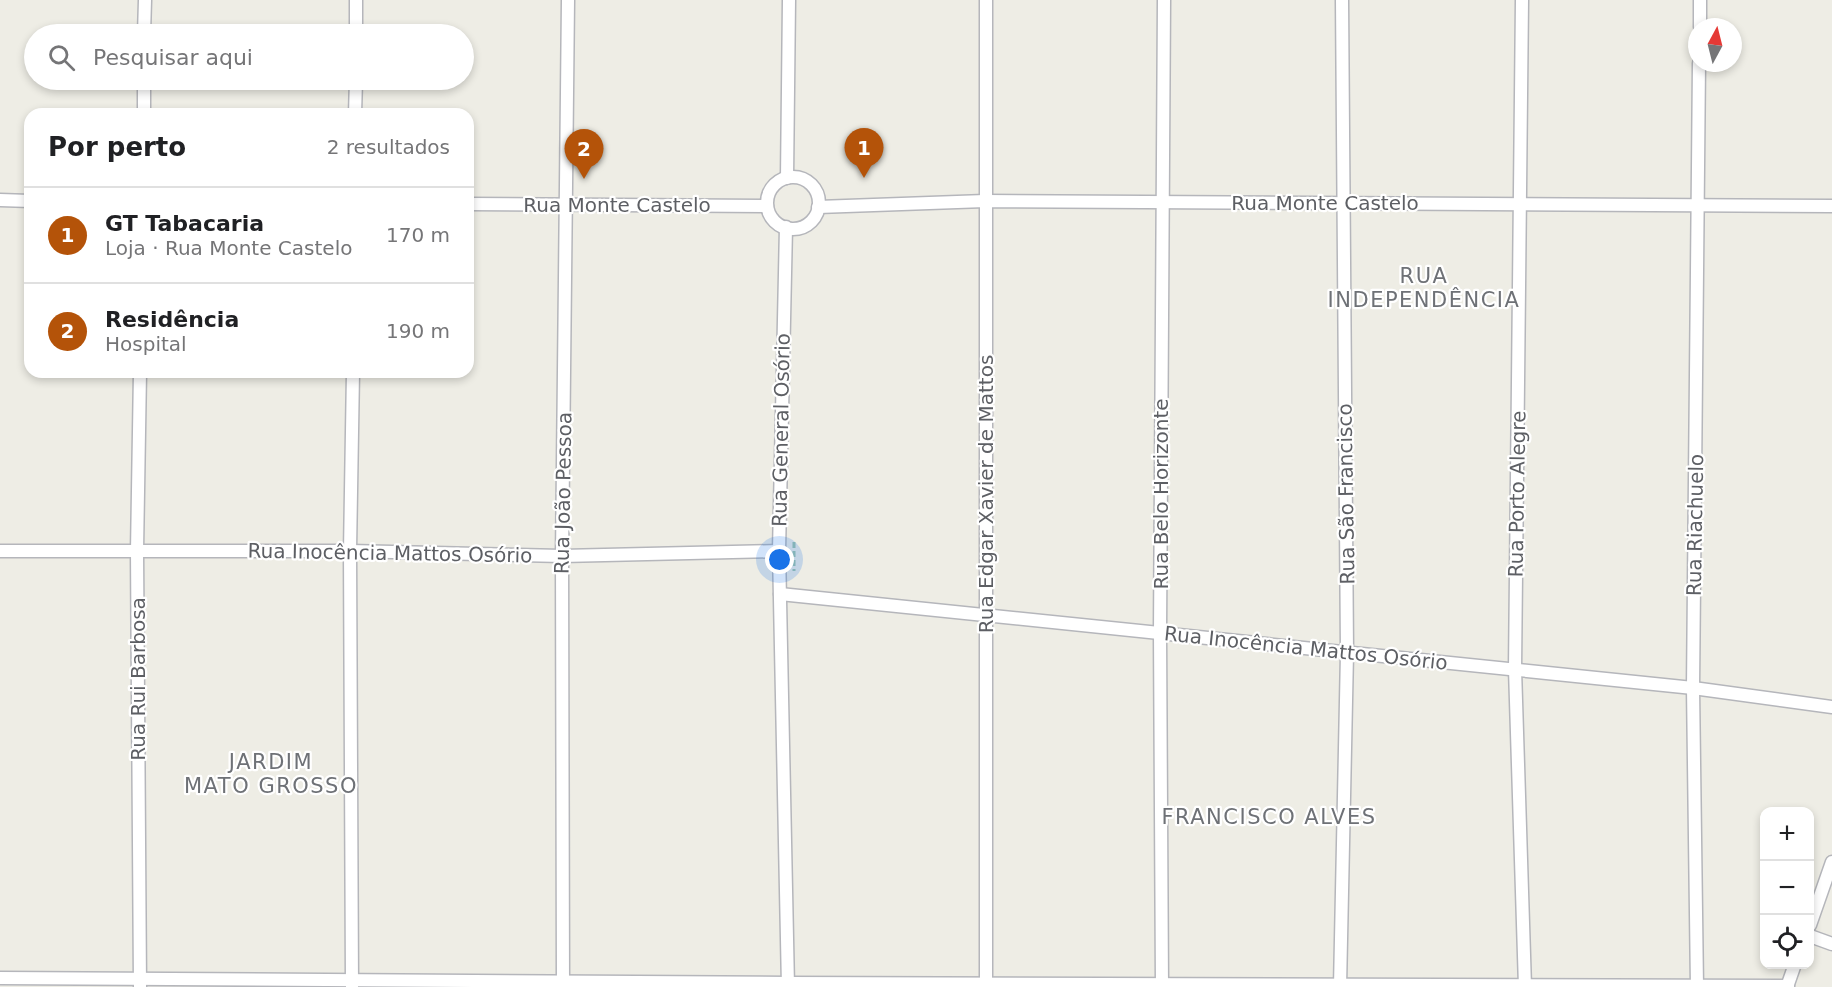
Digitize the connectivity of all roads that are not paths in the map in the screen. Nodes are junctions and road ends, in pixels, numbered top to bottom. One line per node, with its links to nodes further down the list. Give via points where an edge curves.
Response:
1 (145, 0): 11 (street)
2 (356, 0): 12 (street)
3 (568, 0): 26 (street, Rua João Pessoa)
4 (789, 0): 18 (street)
5 (986, 0): 21 (street, Rua Edgar Xavier de Mattos)
6 (1164, 0): 22 (street, Rua Belo Horizonte)
7 (1342, 0): 23 (street, Rua São Francisco)
8 (1522, 0): 25 (street, Rua Porto Alegre)
9 (1700, 0): 10 (street)
10 (1700, 18)
11 (144, 24)
12 (356, 24)
13 (1700, 72): 27 (street, Rua Riachuelo)
14 (144, 90): 16 (street)
15 (356, 90): 17 (street)
16 (144, 108)
17 (356, 108)
18 (787, 178): 28 (street, via 770,189); 30 (street, via 801,178 809,183 818,197)
19 (0, 200): 20 (street)
20 (24, 201)
21 (985, 201): 22 (street, Rua Monte Castelo); 30 (street, Rua Monte Castelo); 40 (street, Rua Edgar Xavier de Mattos)
22 (1163, 202): 23 (street, Rua Monte Castelo); 41 (street, Rua Belo Horizonte)
23 (1342, 202): 25 (street, Rua Monte Castelo); 42 (street, Rua São Francisco)
24 (474, 204): 26 (street, Rua Monte Castelo)
25 (1521, 204): 27 (street, Rua Monte Castelo); 43 (street, Rua Porto Alegre)
26 (567, 205): 28 (street, Rua Monte Castelo); 38 (street, Rua João Pessoa)
27 (1698, 205): 29 (street, Rua Monte Castelo); 44 (street, Rua Riachuelo)
28 (767, 206): 31 (street, via 774,221)
29 (1832, 206)
30 (818, 207): 31 (street, via 805,225)
31 (786, 227): 37 (street, Rua General Osório)
32 (140, 378): 35 (street, Rua Rui Barbosa)
33 (353, 378): 36 (street)
34 (0, 551): 35 (street, Rua Inocência Mattos Osório)
35 (137, 551): 36 (street, Rua Inocência Mattos Osório); 52 (street, Rua Rui Barbosa)
36 (350, 551): 38 (street, Rua Inocência Mattos Osório); 53 (street)
37 (779, 551): 38 (street, Rua Inocência Mattos Osório); 39 (street, Rua General Osório)
38 (562, 556): 54 (street, Rua João Pessoa)
39 (780, 594): 40 (street, Rua Inocência Mattos Osório); 55 (street, Rua General Osório)
40 (986, 615): 41 (street, Rua Inocência Mattos Osório); 56 (street, Rua Edgar Xavier de Mattos)
41 (1160, 633): 42 (street, Rua Inocência Mattos Osório); 57 (street, Rua Belo Horizonte)
42 (1347, 653): 43 (street, Rua Inocência Mattos Osório); 58 (street, Rua São Francisco)
43 (1515, 669): 44 (street, Rua Inocência Mattos Osório); 59 (street, Rua Porto Alegre)
44 (1693, 688): 45 (street, Rua Inocência Mattos Osório); 60 (street, Rua Riachuelo)
45 (1832, 707)
46 (1832, 862): 47 (street)
47 (1813, 915)
48 (1814, 938): 49 (street)
49 (1832, 944)
50 (1794, 969): 61 (street)
51 (0, 978): 52 (street)
52 (140, 983): 53 (street)
53 (352, 983): 54 (street)
54 (563, 984): 55 (street)
55 (788, 985): 56 (street)
56 (986, 985): 57 (street)
57 (1162, 985): 58 (street)
58 (1340, 986): 59 (street)
59 (1525, 986): 60 (street)
60 (1697, 986): 61 (street)
61 (1788, 987)

